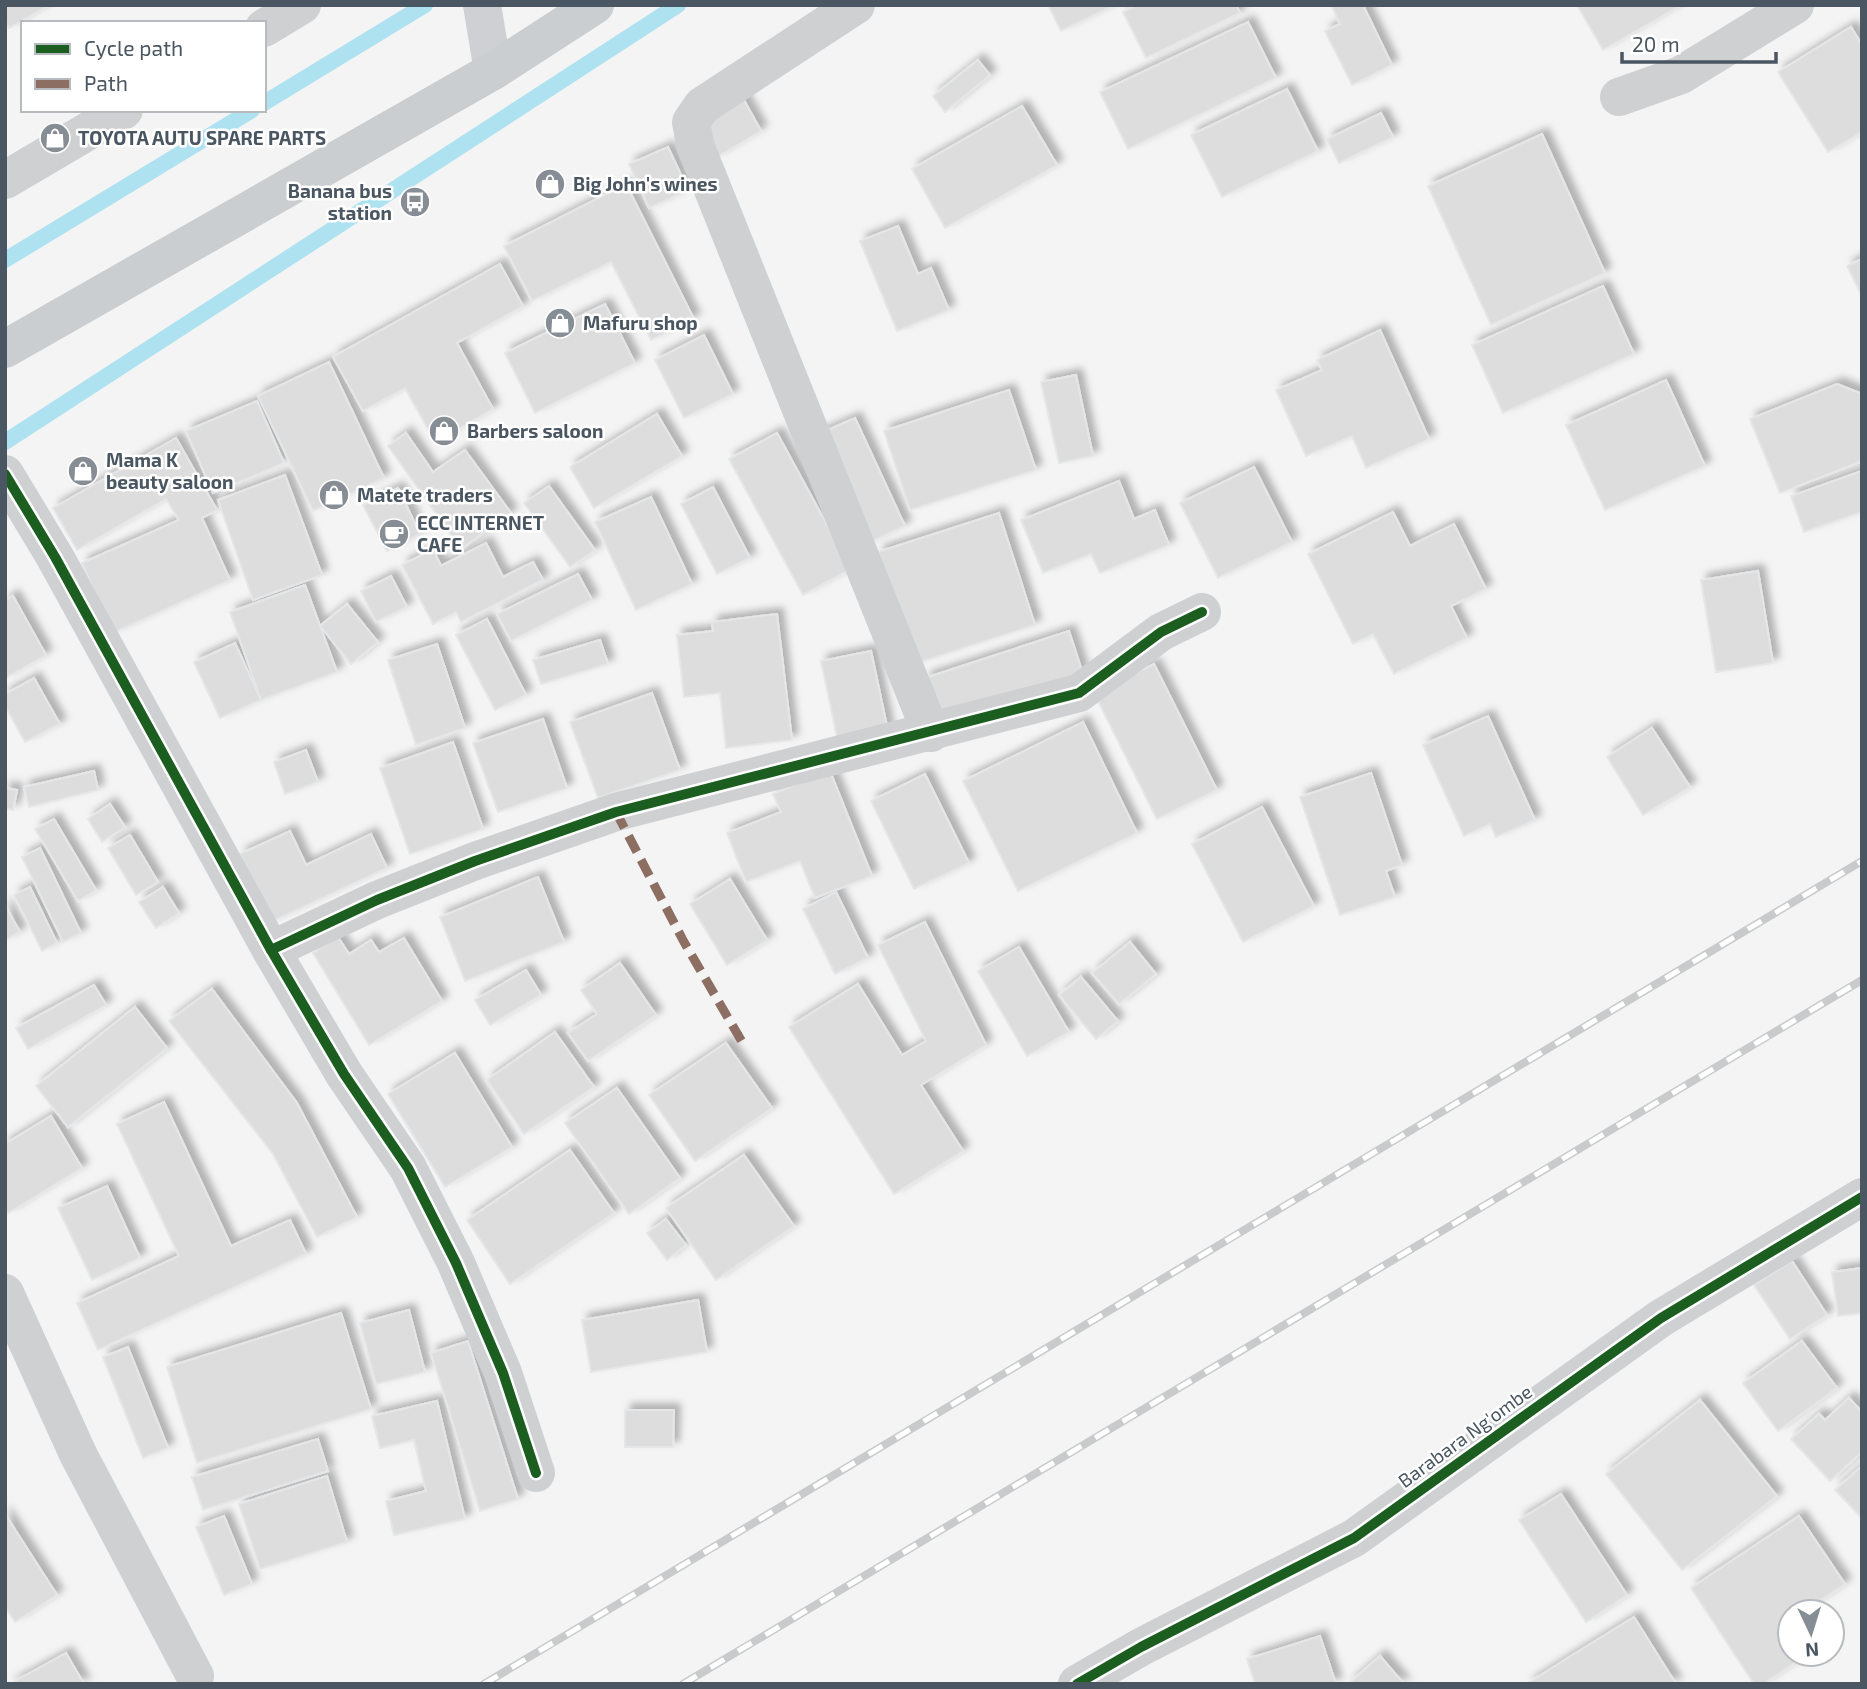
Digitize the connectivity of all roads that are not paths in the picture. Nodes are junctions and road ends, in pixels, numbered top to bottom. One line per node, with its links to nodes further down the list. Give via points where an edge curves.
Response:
1 (302, 5): 6 (street)
2 (482, 5): 7 (street)
3 (595, 5): 7 (main road)
4 (856, 5): 14 (street, via 702,106 691,122 695,145)
5 (1795, 5): 8 (street, via 1681,75)
6 (266, 27)
7 (493, 71): 11 (main road)
8 (1619, 97)
9 (121, 112): 10 (street)
10 (5, 180)
11 (5, 348)
12 (5, 474): 15 (street)
13 (1202, 612): 14 (street, via 1161,632 1079,693)
14 (930, 733): 15 (street, via 616,813 450,870)
15 (271, 950): 18 (street, via 344,1074 408,1168 503,1373)
16 (1862, 1197): 20 (street, Barabara Ng'ombe, via 1661,1318 1354,1538)
17 (5, 1293): 19 (street, via 78,1454)
18 (536, 1473)
19 (195, 1676)
20 (1077, 1684)

